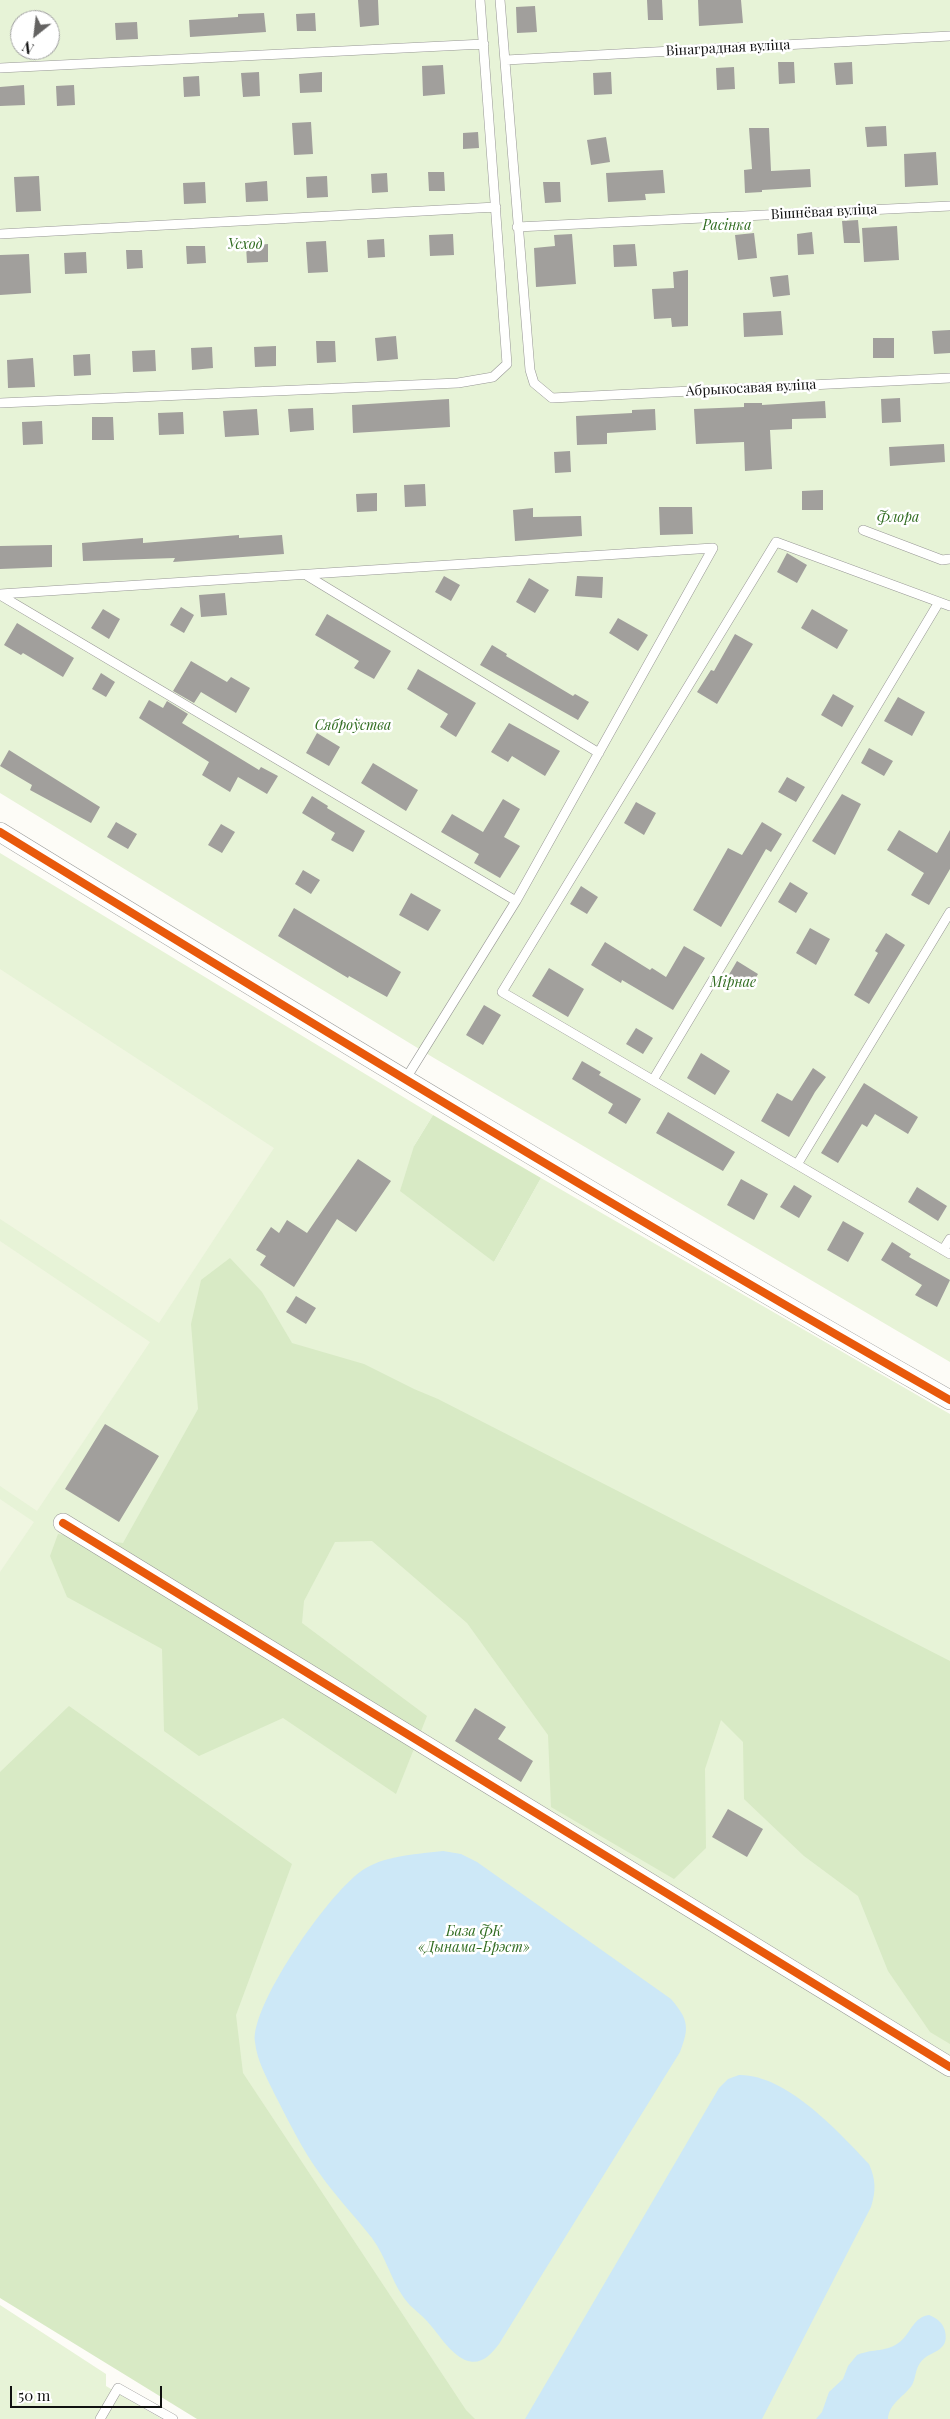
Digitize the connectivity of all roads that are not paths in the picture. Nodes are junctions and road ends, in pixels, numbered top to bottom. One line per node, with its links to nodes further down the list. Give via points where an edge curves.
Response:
1 (480, 0): 4 (lane)
2 (500, 0): 5 (lane)
3 (950, 36): 5 (lane, Вінаградная вуліца)
4 (484, 44): 6 (lane); 8 (lane)
5 (506, 60): 9 (lane)
6 (0, 68)
7 (950, 206): 9 (lane, Вішнёвая вуліца)
8 (496, 207): 10 (lane); 12 (lane, via 506,364 493,378 458,383)
9 (517, 227): 11 (lane, Абрыкосавая вуліца, via 530,370 534,384 552,398)
10 (0, 234)
11 (950, 378)
12 (0, 403)
13 (863, 530): 14 (lane, via 942,560)
14 (950, 559)
15 (306, 575): 16 (lane); 19 (lane); 19 (lane, via 713,548)
16 (0, 595): 21 (lane)
17 (939, 602): 18 (lane); 23 (lane); 23 (lane, via 776,542 502,992)
18 (950, 606)
19 (599, 753): 21 (lane)
20 (0, 832): 24 (street)
21 (516, 901): 24 (lane)
22 (950, 912): 25 (lane)
23 (653, 1080): 25 (lane)
24 (405, 1081): 28 (street, via 739,1280)
25 (798, 1164): 27 (lane)
26 (950, 1239): 27 (lane)
27 (947, 1252)
28 (950, 1400)
29 (63, 1523): 30 (street)
30 (950, 2067)
31 (100, 2419): 32 (lane, via 118,2388)
32 (173, 2419)

